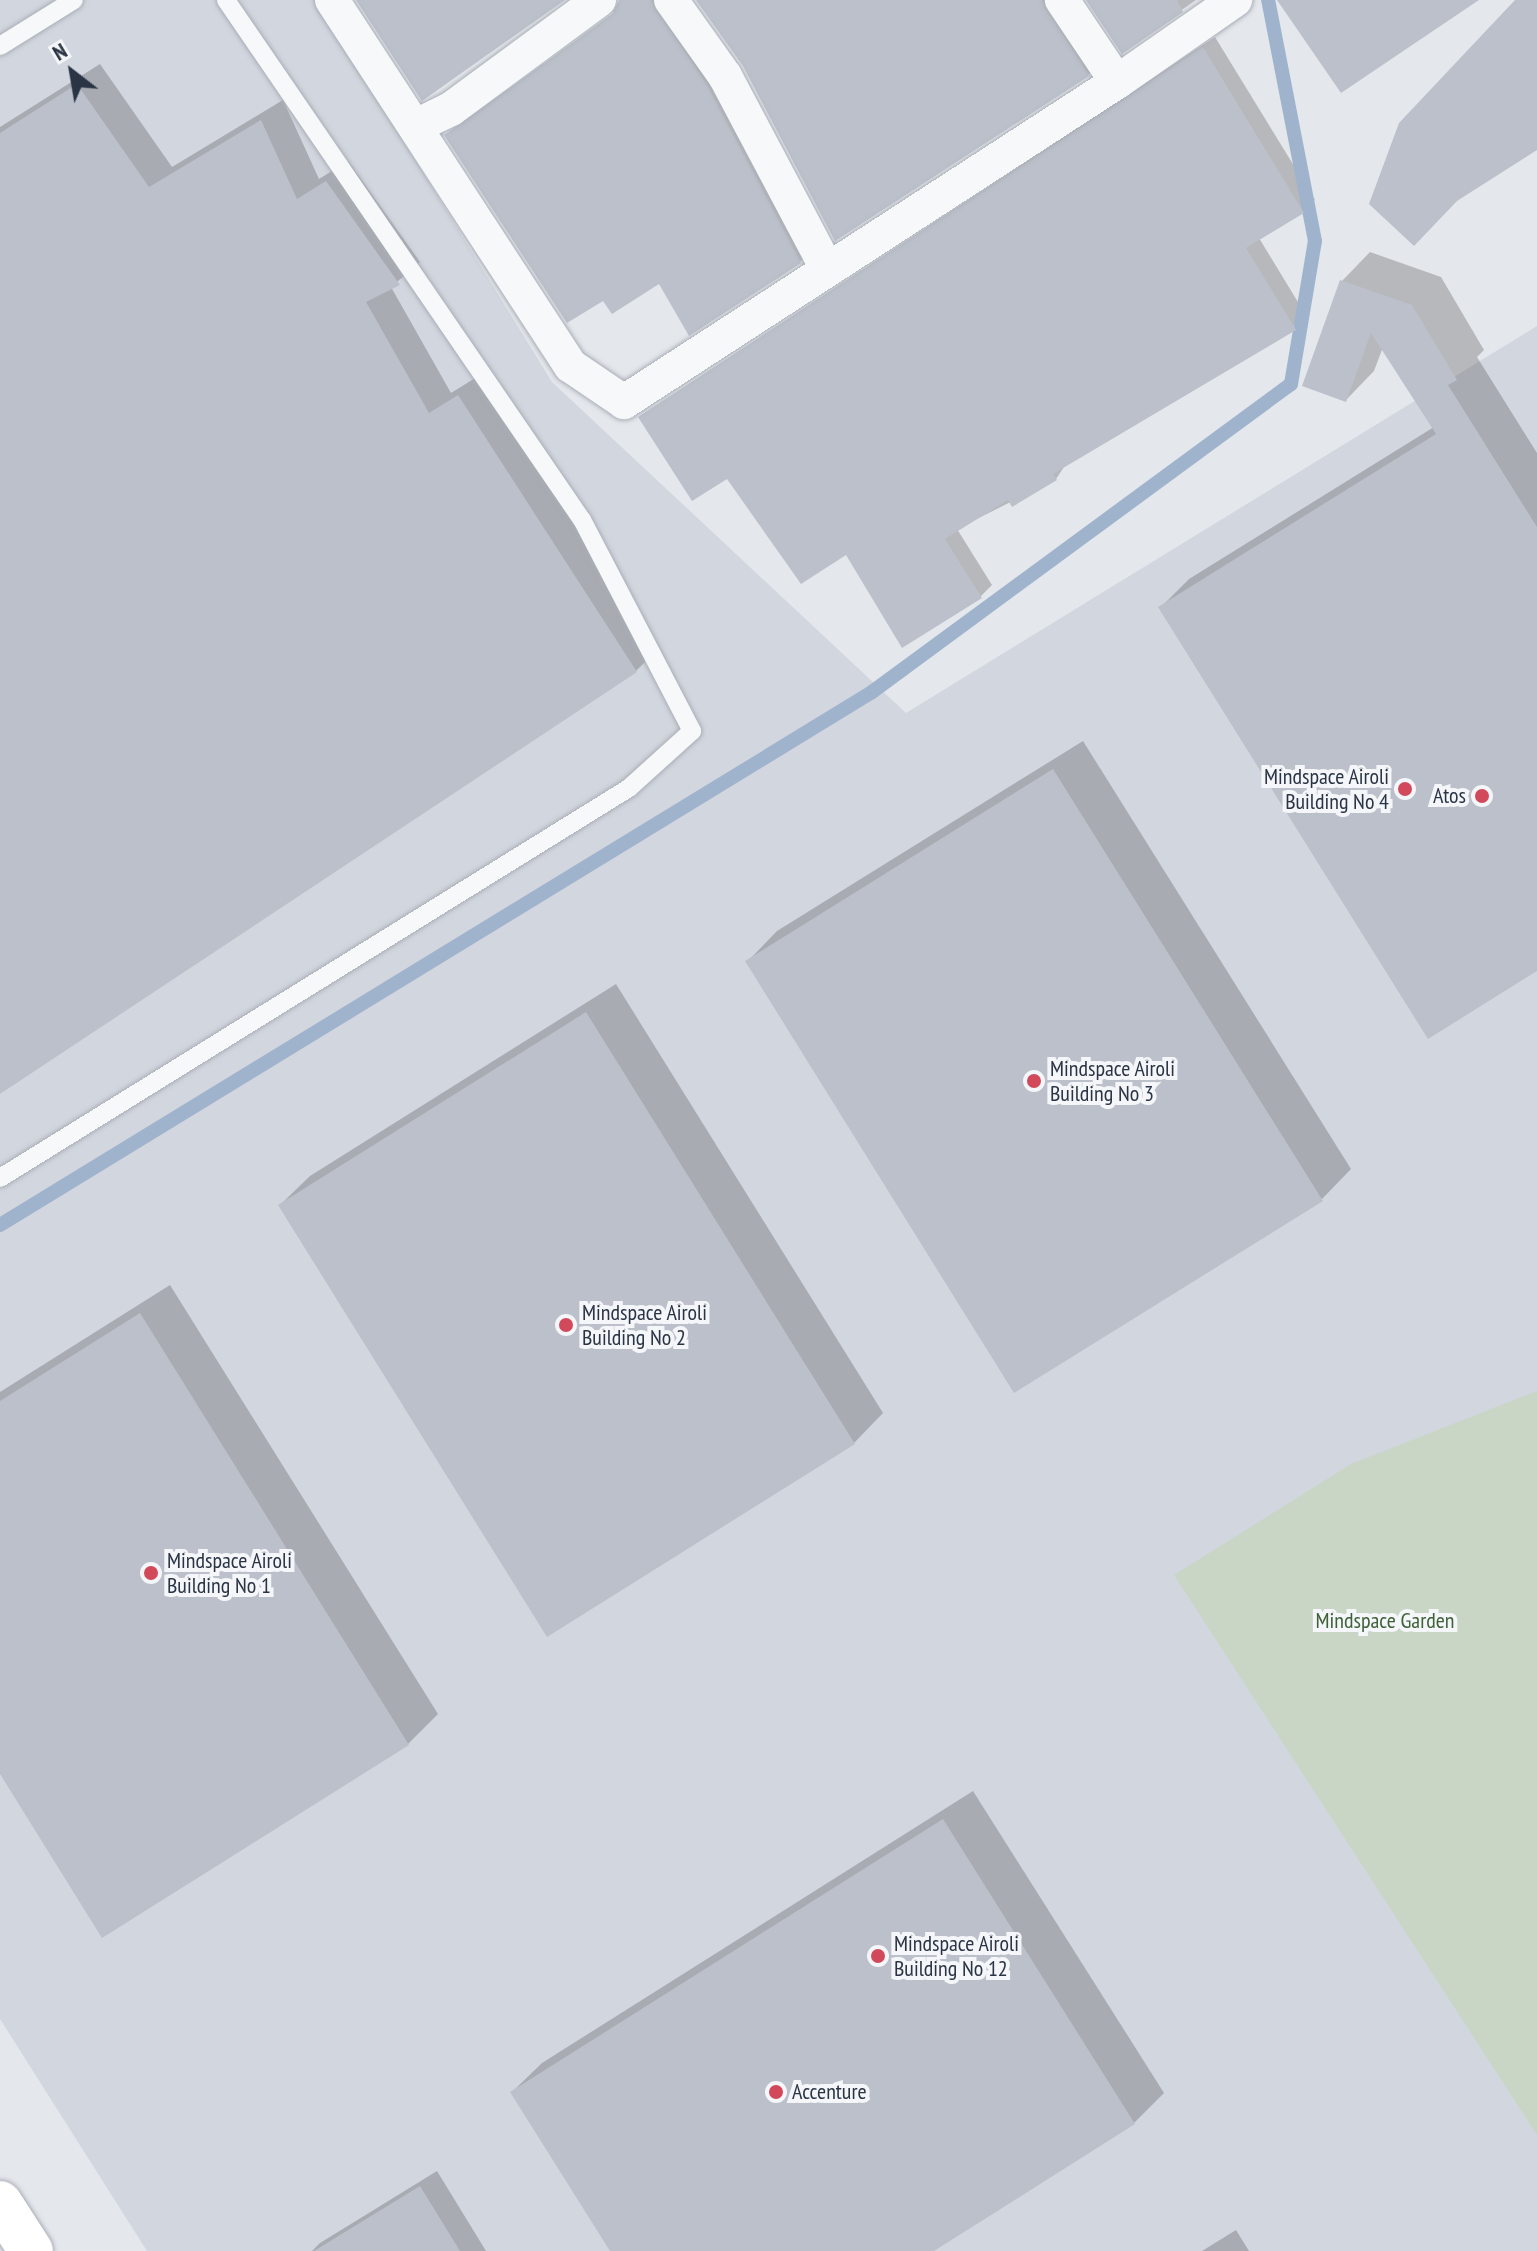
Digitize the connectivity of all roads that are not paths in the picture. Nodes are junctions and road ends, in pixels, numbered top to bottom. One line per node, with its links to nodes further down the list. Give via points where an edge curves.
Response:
1 (74, 0): 8 (lane)
2 (226, 0): 12 (lane, via 582,520 692,731 629,788)
3 (332, 0): 10 (street)
4 (599, 0): 10 (street, via 451,109)
5 (671, 0): 11 (street, via 725,76)
6 (1062, 0): 9 (street)
7 (1235, 0): 9 (street)
8 (0, 46)
9 (1117, 82): 11 (street)
10 (416, 126): 11 (street, via 571,366 624,402)
11 (826, 267)
12 (0, 1178)
13 (0, 2203): 14 (main road)
14 (31, 2251)

